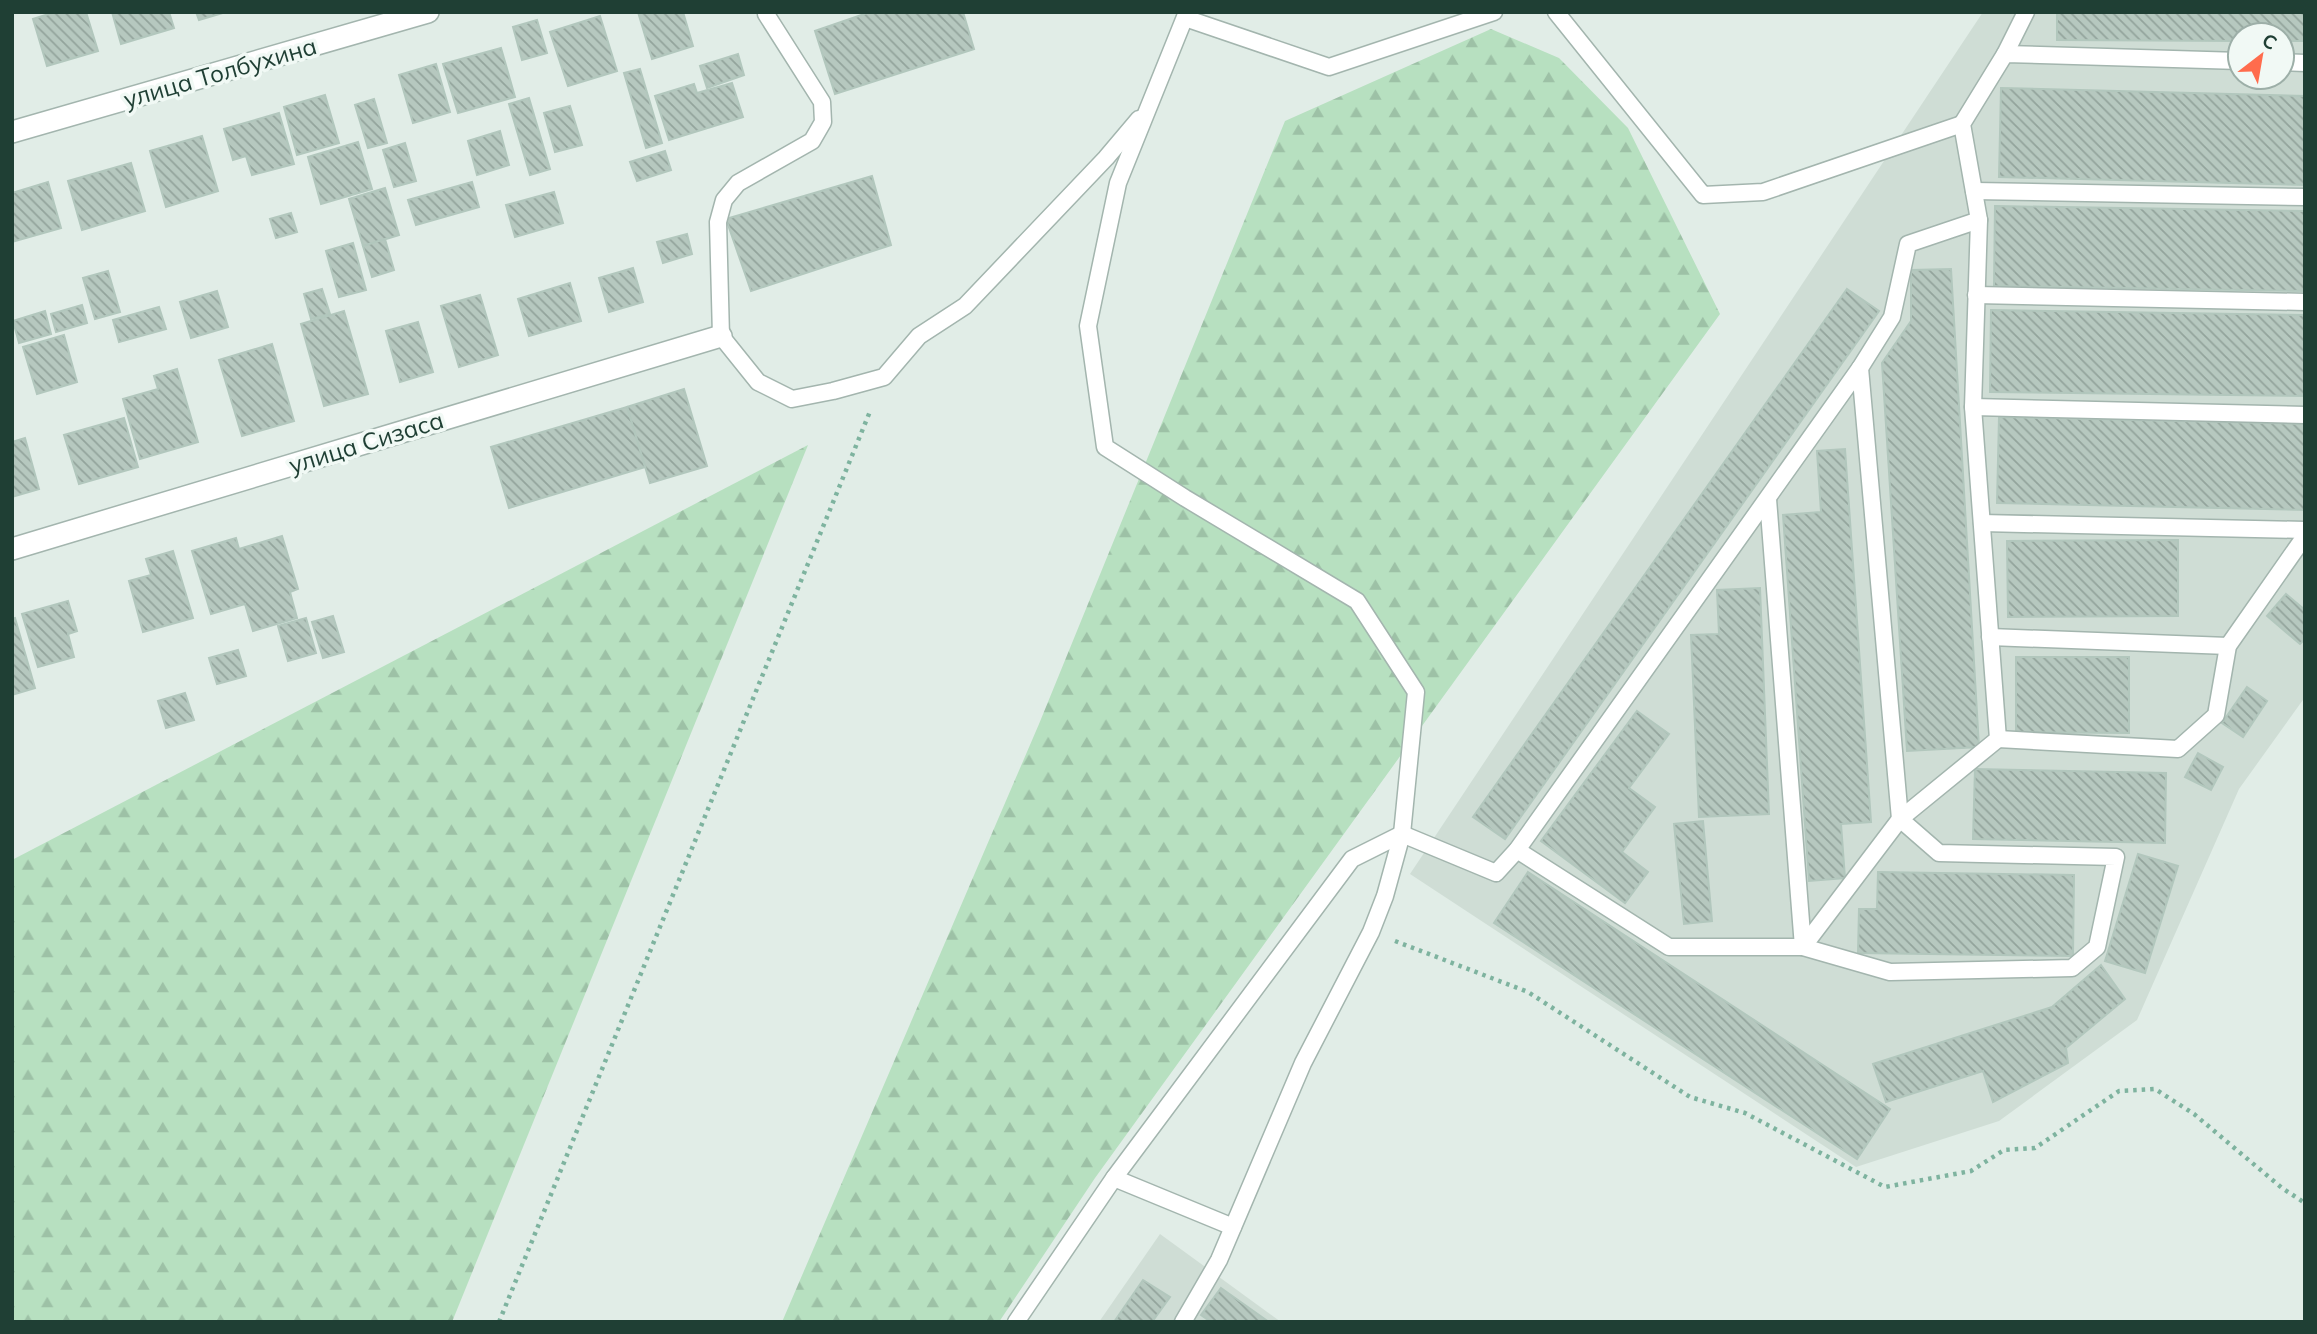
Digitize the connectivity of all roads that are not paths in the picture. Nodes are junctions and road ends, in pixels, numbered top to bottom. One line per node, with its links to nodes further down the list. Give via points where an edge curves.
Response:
1 (428, 12): 11 (street, улица Толбухина)
2 (1494, 12): 6 (lane, via 1329,67)
3 (1556, 12): 10 (lane, via 1703,195 1763,192)
4 (2026, 12): 7 (lane)
5 (767, 13): 17 (lane, via 822,102 823,122 812,141 738,183 724,200 718,222)
6 (1186, 15): 9 (lane)
7 (2005, 54): 8 (lane); 10 (lane)
8 (2226, 61)
9 (1148, 109): 17 (lane, via 965,306 919,337 884,377 792,398 758,382); 30 (lane, via 1118,183 1088,326 1105,447 1357,601 1416,692)
10 (1962, 124): 12 (lane)
11 (12, 132)
12 (1974, 191): 13 (lane); 14 (lane)
13 (2305, 197)
14 (1979, 220): 15 (lane); 18 (lane, via 1908,244 1892,317)
15 (1976, 295): 16 (lane); 19 (lane)
16 (2305, 302)
17 (721, 336): 25 (street, улица Сизаса)
18 (1860, 368): 21 (lane); 29 (lane)
19 (1973, 407): 20 (lane); 22 (lane)
20 (2305, 415)
21 (1768, 499): 31 (lane); 32 (lane)
22 (1982, 523): 23 (lane); 26 (lane)
23 (2305, 530)
24 (2305, 536): 27 (lane)
25 (12, 549)
26 (1990, 637): 27 (lane); 28 (lane)
27 (2228, 646): 28 (lane, via 2216,715 2178,749)
28 (1998, 739): 29 (lane)
29 (1900, 819): 32 (lane); 32 (lane, via 1939,853 2116,858 2097,947 2072,968 1890,972)
30 (1402, 834): 31 (lane, via 1496,873); 33 (lane, via 1352,859); 34 (lane, via 1371,932 1303,1063)
31 (1517, 850): 32 (lane, via 1669,947)
32 (1803, 947)
33 (1114, 1178): 34 (lane); 35 (lane)
34 (1233, 1227): 36 (lane)
35 (1016, 1322)
36 (1183, 1322)

